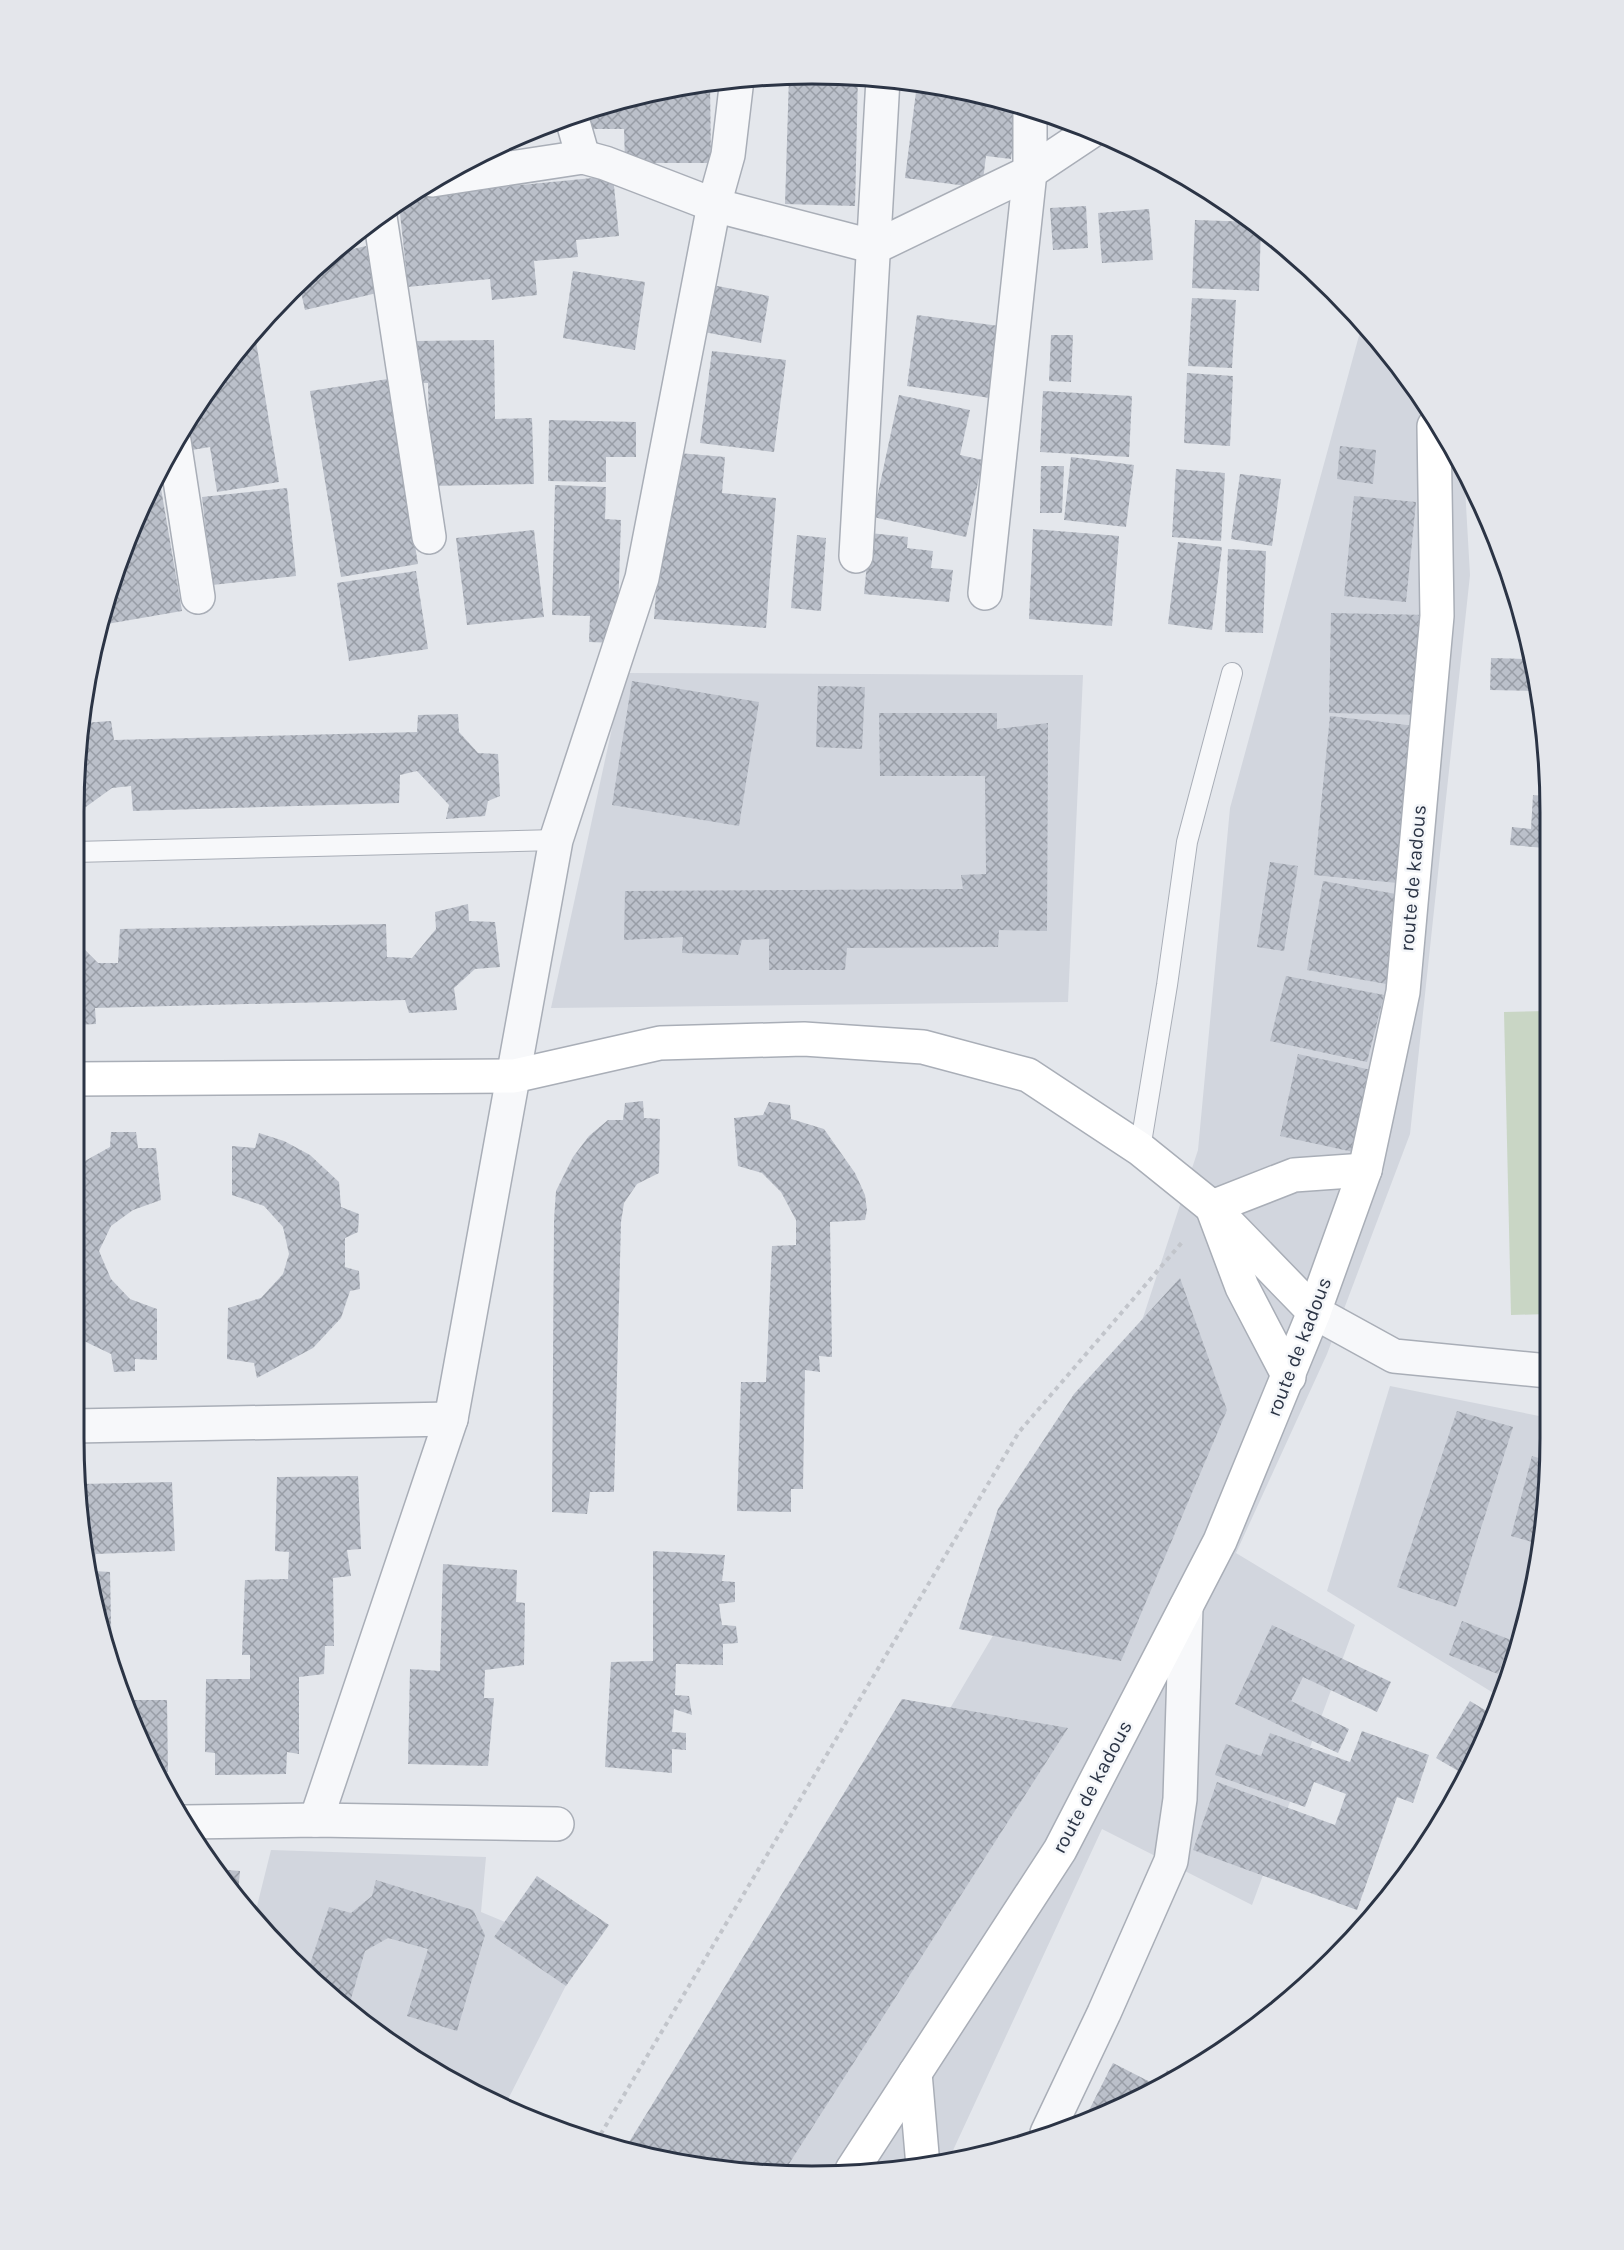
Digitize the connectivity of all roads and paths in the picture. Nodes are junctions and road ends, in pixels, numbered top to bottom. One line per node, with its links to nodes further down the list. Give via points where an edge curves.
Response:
1 (736, 88): 9 (street, via 728,155)
2 (883, 88): 11 (street)
3 (1030, 118): 7 (street)
4 (574, 125): 6 (street)
5 (1084, 136): 7 (street)
6 (583, 157): 8 (street); 9 (street)
7 (1030, 172): 11 (street); 16 (street)
8 (459, 176)
9 (714, 205): 11 (street); 19 (street, via 642,578)
10 (381, 225): 14 (street)
11 (875, 247): 15 (street)
12 (1434, 435): 24 (main road, route de kadous, via 1437,616 1403,992)
13 (177, 458): 17 (street)
14 (429, 537)
15 (856, 556)
16 (985, 593)
17 (198, 597)
18 (1232, 673): 23 (lane, via 1187,842)
19 (556, 840): 20 (lane); 21 (street)
20 (84, 852)
21 (514, 1076): 22 (main road); 23 (main road, via 660,1043 804,1039 923,1047 1028,1076); 29 (street)
22 (84, 1079)
23 (1140, 1149): 25 (main road)
24 (1365, 1170): 25 (main road, via 1294,1175); 26 (main road, route de kadous)
25 (1212, 1207): 26 (main road); 28 (main road, via 1242,1287); 37 (path, via 1019,1432)
26 (1314, 1312): 27 (street, via 1394,1356); 28 (main road, route de kadous)
27 (1540, 1370)
28 (1289, 1377): 31 (main road, route de kadous, via 1220,1541)
29 (451, 1419): 30 (street); 32 (street)
30 (84, 1426)
31 (1186, 1606): 35 (main road, route de kadous, via 1060,1850); 36 (street, via 1180,1799 1171,1861)
32 (316, 1820): 33 (street); 34 (street)
33 (194, 1822)
34 (557, 1824)
35 (915, 2073): 38 (main road); 39 (main road, route de kadous)
36 (1051, 2125)
37 (601, 2134)
38 (922, 2157)
39 (856, 2164)

